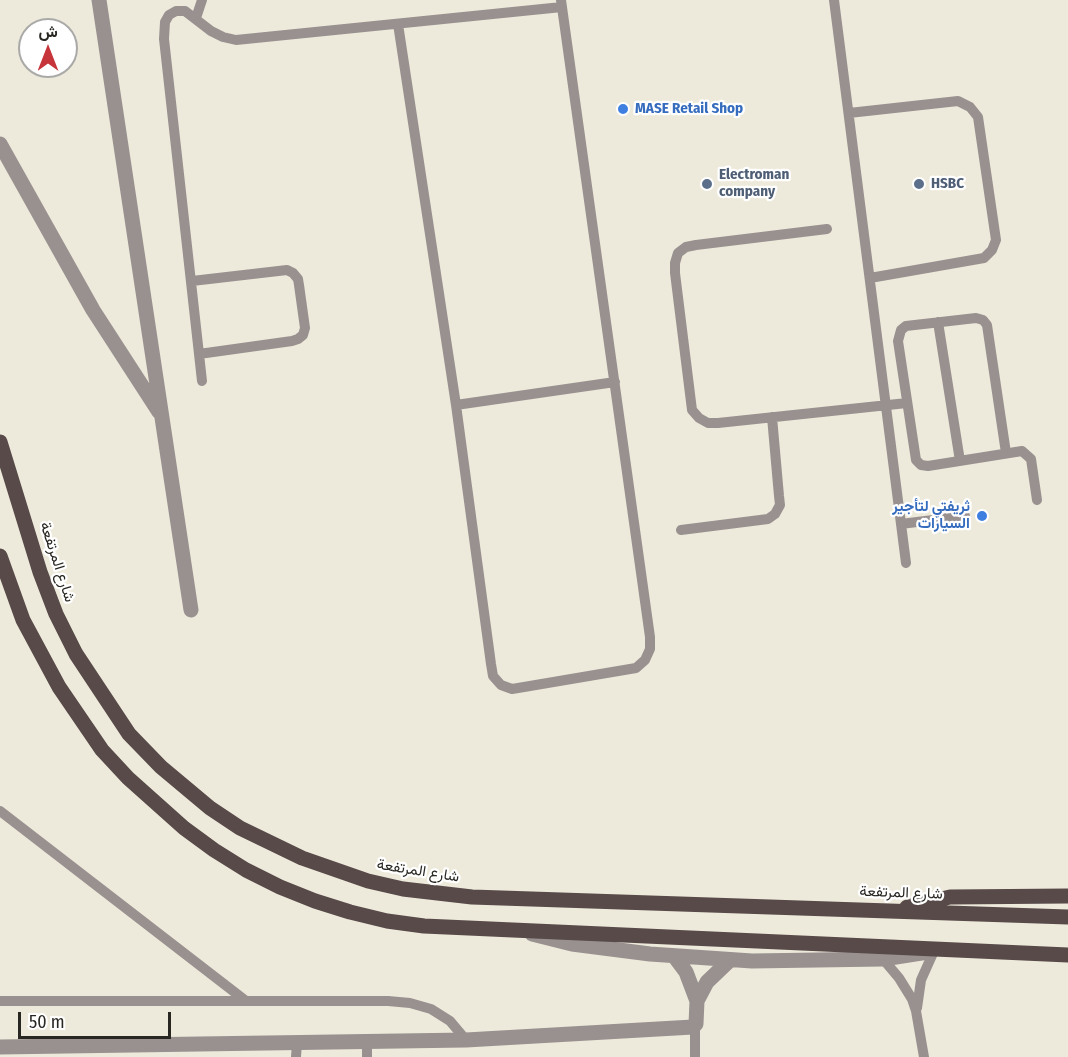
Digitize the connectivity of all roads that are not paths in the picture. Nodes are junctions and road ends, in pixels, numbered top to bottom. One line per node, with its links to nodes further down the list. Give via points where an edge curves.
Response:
1 (99, 0): 19 (street)
2 (201, 0): 5 (lane)
3 (834, 0): 7 (lane)
4 (562, 3): 6 (lane); 15 (lane)
5 (196, 18): 6 (lane, via 223,38 236,40); 11 (lane, via 176,11 165,22 164,32)
6 (398, 24): 17 (lane)
7 (849, 113): 10 (lane); 10 (lane, via 958,101 970,107 978,117 996,240 984,258)
8 (0, 144): 19 (street, via 93,310)
9 (827, 229): 20 (lane, via 686,247 675,263 692,410 708,423)
10 (870, 278): 18 (lane)
11 (192, 281): 13 (lane); 13 (lane, via 286,270 298,279 305,328 303,335 292,341)
12 (938, 322): 16 (lane, via 906,326 898,335); 22 (lane, via 976,318 987,325); 23 (lane)
13 (199, 354): 14 (lane)
14 (202, 381)
15 (615, 382): 17 (lane); 17 (lane, via 650,649 636,668 512,689 497,681 491,664)
16 (907, 403): 18 (lane); 23 (lane, via 916,460 928,466)
17 (456, 405)
18 (886, 405): 20 (lane); 26 (lane)
19 (162, 417): 30 (street)
20 (772, 417): 27 (lane, via 780,506 776,514 768,519)
21 (0, 442): 33 (main road, شارع المرتفعة, via 56,614 100,691 129,734 161,767 210,808 270,844 368,881 437,894)
22 (1006, 453): 23 (lane); 24 (lane, via 1022,452 1031,459)
23 (960, 461)
24 (1036, 500)
25 (965, 516): 26 (lane)
26 (901, 524): 29 (lane)
27 (681, 530)
28 (0, 556): 35 (main road, via 32,637 80,719 128,778 184,828 271,883 350,912 424,926)
29 (906, 563)
30 (191, 610)
31 (0, 811): 42 (lane)
32 (1068, 896): 33 (main road, via 950,897)
33 (897, 911): 34 (main road, شارع المرتفعة)
34 (1068, 917)
35 (520, 931): 36 (main road); 38 (street, via 581,945)
36 (940, 950): 37 (main road); 39 (street); 44 (lane, via 921,980)
37 (1068, 955)
38 (674, 956): 40 (street); 43 (street, via 686,972)
39 (883, 959): 40 (street); 44 (lane, via 906,988)
40 (730, 960): 43 (street, via 707,982)
41 (0, 1001): 42 (lane)
42 (246, 1001): 47 (lane, via 410,1003 450,1021)
43 (697, 1001): 45 (street)
44 (916, 1011): 52 (lane)
45 (695, 1026): 47 (street); 51 (lane)
46 (367, 1040): 47 (street); 49 (street); 50 (lane)
47 (466, 1040)
48 (5, 1050): 49 (street)
49 (296, 1050)
50 (367, 1057)
51 (695, 1057)
52 (924, 1057)

